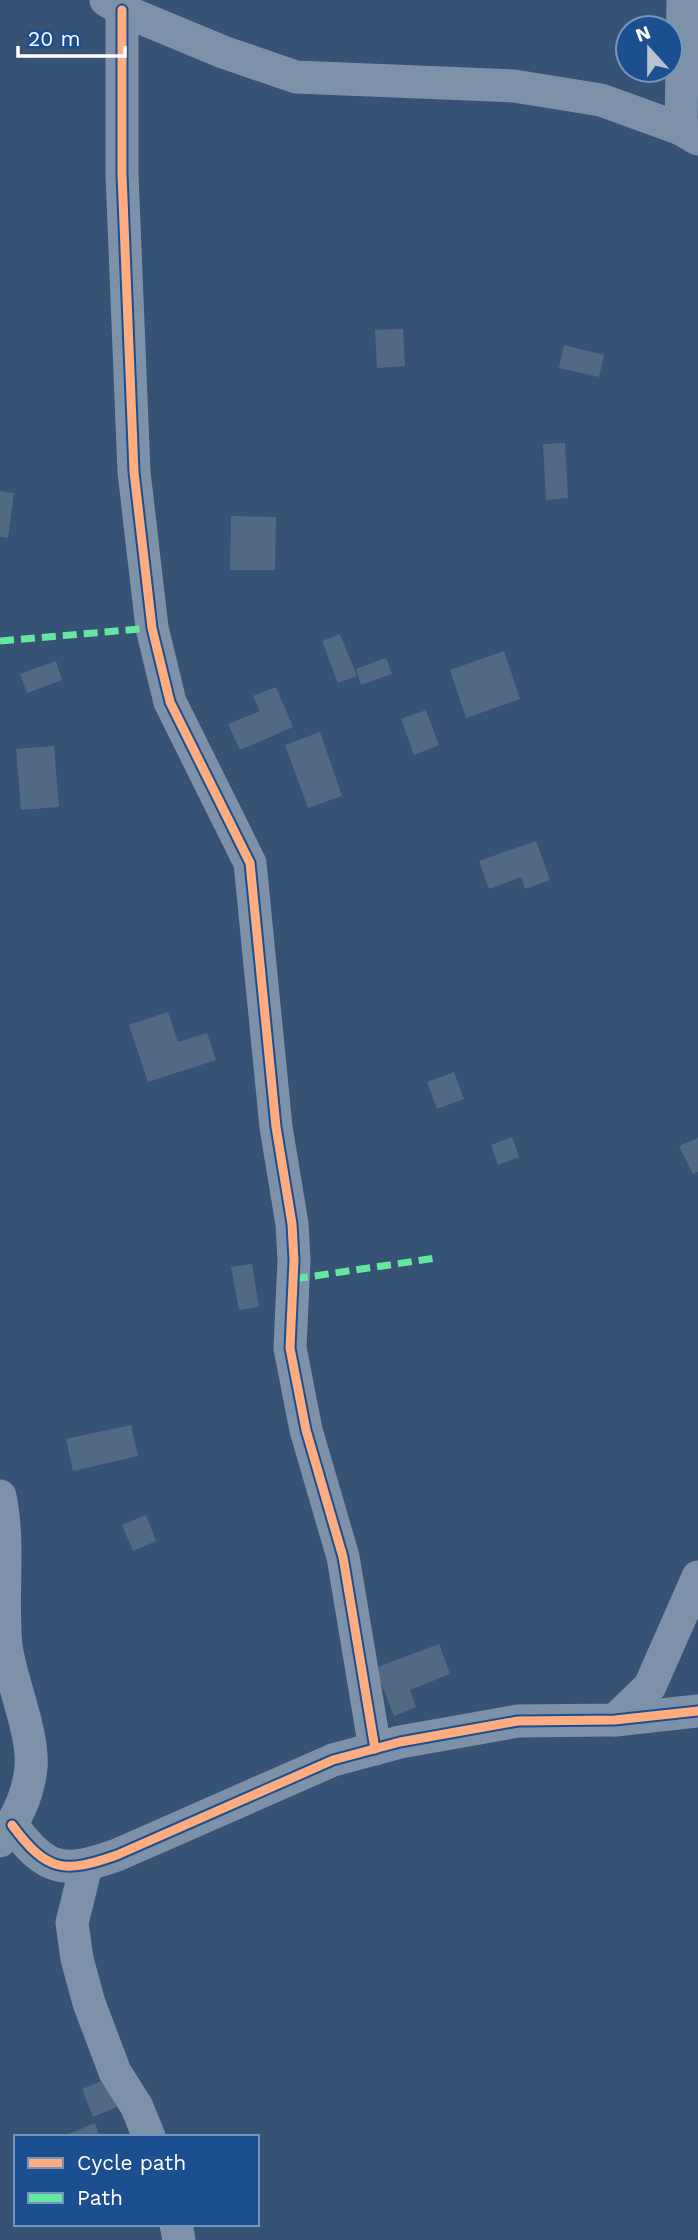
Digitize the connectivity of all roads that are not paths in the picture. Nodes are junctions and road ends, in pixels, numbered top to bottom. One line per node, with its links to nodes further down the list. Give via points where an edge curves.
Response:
1 (683, 0): 3 (street)
2 (114, 5): 3 (street, via 223,52 296,77 514,86 601,100); 8 (street, via 134,472 152,628 170,702 250,863 276,1127 292,1224 290,1348 306,1430 343,1557)
3 (689, 134)
4 (0, 1496): 9 (street, via 5,1536 4,1626 31,1765 26,1797)
5 (698, 1577): 7 (street, via 650,1686)
6 (698, 1711): 7 (street)
7 (615, 1720): 8 (street, via 518,1720)
8 (375, 1749): 10 (street, via 333,1760)
9 (6, 1833): 10 (street, via 47,1861 63,1867)
10 (86, 1866): 11 (street, via 72,1923 77,1959 115,2072 138,2107)
11 (148, 2135)

